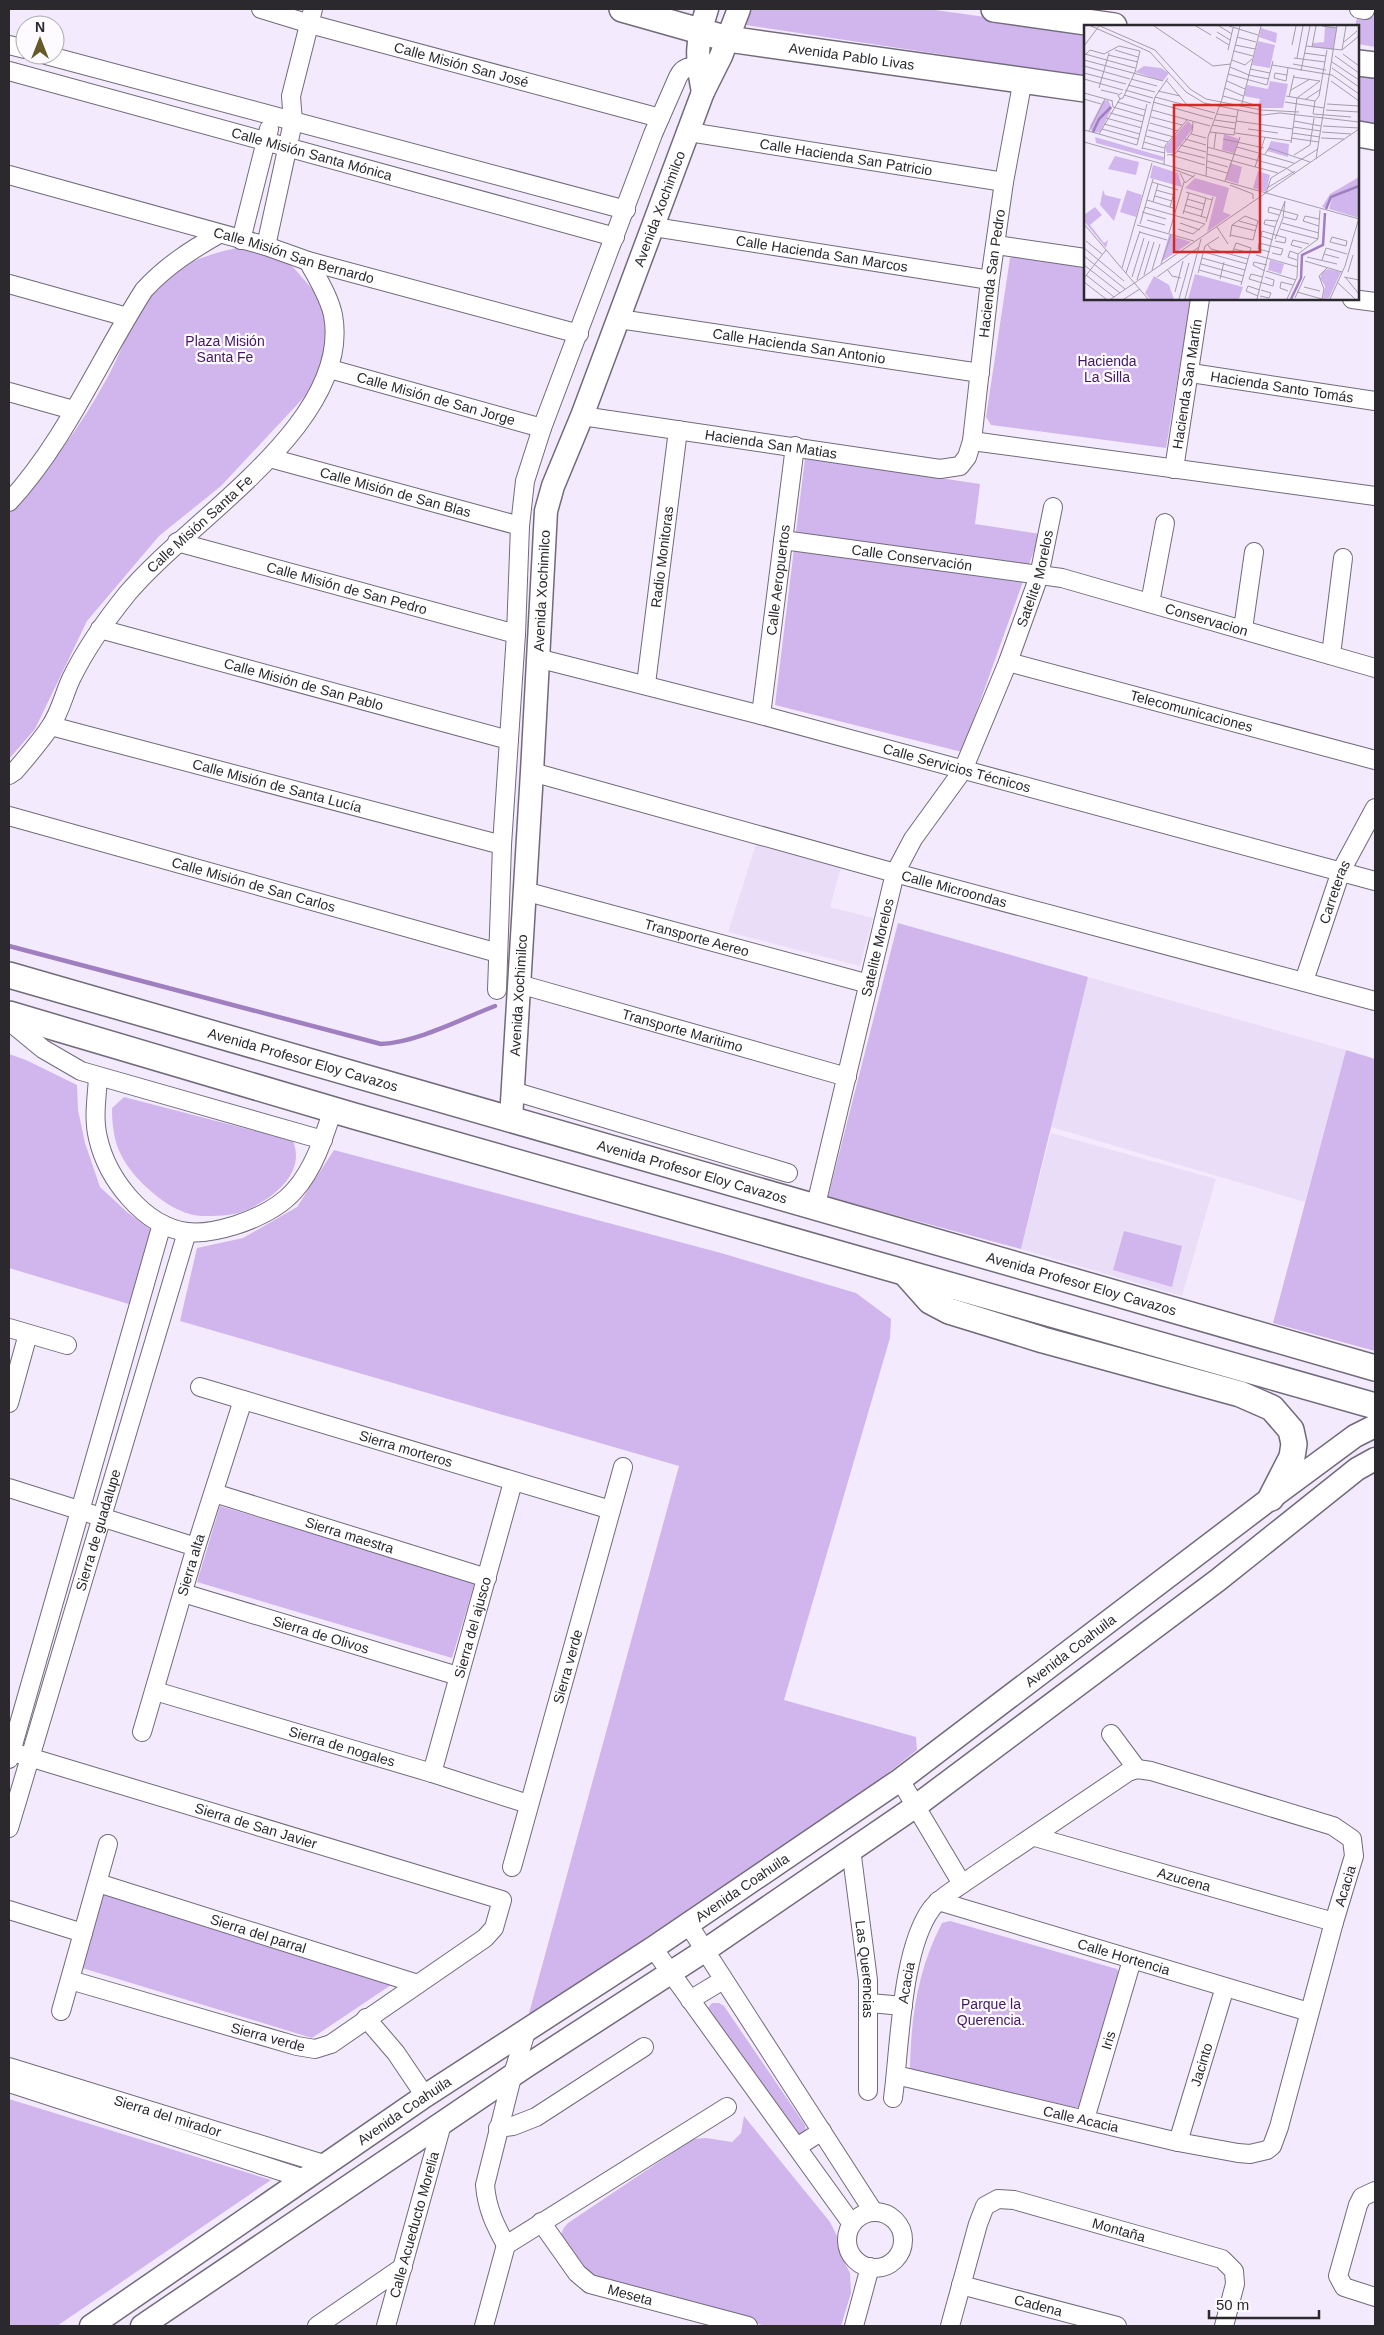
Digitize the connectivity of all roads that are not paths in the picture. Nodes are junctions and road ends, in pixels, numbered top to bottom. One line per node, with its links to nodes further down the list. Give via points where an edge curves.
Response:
1 (261, 9): 7 (street, Calle Misión San José)
2 (622, 9): 9 (main road, Avenida Pablo Livas)
3 (707, 9): 9 (street, Avenida Xochimilco)
4 (739, 9): 10 (street)
5 (994, 9): 6 (main road)
6 (1069, 14): 8 (main road)
7 (312, 16): 18 (street); 20 (street, Calle Misión San José)
8 (1110, 25)
9 (699, 32): 10 (main road, Avenida Pablo Livas); 14 (street, Avenida Xochimilco, via 696,54)
10 (728, 39): 14 (street); 16 (main road, Avenida Pablo Livas)
11 (65, 60): 19 (street, Calle Misión Santa Mónica)
12 (1359, 63): 13 (main road)
13 (1375, 65)
14 (706, 69): 20 (street, via 689,67 680,73); 22 (street, Avenida Xochimilco, via 703,92)
15 (9, 72): 25 (street, Calle Misión Santa Mónica)
16 (1022, 79): 17 (main road, Avenida Pablo Livas); 28 (street, Hacienda San Pedro)
17 (1084, 90)
18 (291, 96): 19 (street); 21 (street)
19 (273, 116): 21 (street, Calle Misión Santa Mónica); 25 (street)
20 (660, 118): 29 (street)
21 (293, 122): 26 (street); 29 (street, Calle Misión Santa Mónica)
22 (689, 132): 28 (street, Calle Hacienda San Patricio); 30 (street, Avenida Xochimilco)
23 (1359, 134): 24 (main road)
24 (1375, 137)
25 (266, 140): 26 (street, Calle Misión Santa Mónica); 33 (street)
26 (288, 146): 32 (street, Calle Misión Santa Mónica); 35 (street)
27 (9, 175): 31 (street, Calle Misión San Bernardo)
28 (1004, 182): 34 (street, Hacienda San Pedro)
29 (626, 210): 32 (street)
30 (654, 228): 38 (street, Calle Hacienda San Marcos); 44 (street, Avenida Xochimilco)
31 (219, 234): 33 (street, Calle Misión San Bernardo); 43 (street, via 160,272)
32 (615, 237): 45 (street)
33 (241, 240): 35 (street, Calle Misión San Bernardo)
34 (996, 245): 36 (street); 38 (street, Hacienda San Pedro)
35 (266, 246): 37 (street, Calle Misión San Bernardo)
36 (1084, 258)
37 (308, 261): 45 (street, Calle Misión San Bernardo); 46 (street, Calle Misión Santa Fe, via 327,296 333,315 334,353)
38 (990, 280): 47 (street, Hacienda San Pedro)
39 (9, 284): 43 (street)
40 (1200, 300): 48 (street, Hacienda San Martín)
41 (1359, 300): 42 (street)
42 (1375, 302)
43 (127, 317): 51 (street)
44 (619, 319): 47 (street, Calle Hacienda San Antonio); 52 (street, Avenida Xochimilco)
45 (578, 334): 53 (street)
46 (330, 369): 53 (street, Calle Misión de San Jorge); 57 (street, Calle Misión Santa Fe, via 310,409)
47 (980, 373): 55 (street, Hacienda San Pedro)
48 (1190, 373): 50 (street, Hacienda Santo Tomás); 59 (street, Hacienda San Martín)
49 (9, 392): 51 (street)
50 (1375, 401)
51 (73, 410): 61 (street, via 34,473)
52 (582, 416): 54 (street, Hacienda San Matias); 75 (street, Avenida Xochimilco, via 546,510)
53 (542, 428): 64 (street, via 525,481)
54 (678, 430): 56 (street, Hacienda San Matias); 78 (street, Radio Monitoras)
55 (972, 441): 58 (street, Hacienda San Pedro); 59 (street)
56 (795, 446): 58 (street, Hacienda San Matias, via 940,469); 65 (street, Calle Aeropuertos)
57 (270, 458): 64 (street, Calle Misión de San Blas); 66 (street, Calle Misión Santa Fe)
58 (960, 466)
59 (1174, 469): 60 (street)
60 (1375, 496)
61 (9, 502)
62 (1052, 507): 69 (street, Satelite Morelos)
63 (1165, 524): 70 (street)
64 (520, 526): 73 (street)
65 (783, 540): 69 (street, Calle Conservación); 79 (street, Calle Aeropuertos)
66 (177, 542): 72 (street, Calle Misión Santa Fe, via 149,569); 73 (street, Calle Misión de San Pedro)
67 (1254, 552): 71 (street)
68 (1343, 558): 74 (street)
69 (1039, 576): 70 (street, Conservacion, via 1062,578); 76 (street, Satelite Morelos)
70 (1150, 603): 71 (street, Conservacion)
71 (1244, 629): 74 (street, Conservacion)
72 (100, 630): 80 (street, Calle Misión Santa Fe, via 71,679); 81 (street, Calle Misión de San Pablo)
73 (516, 634): 81 (street)
74 (1331, 655): 77 (street, Conservacion)
75 (537, 658): 78 (street, Calle Servicios Técnicos); 84 (street, Avenida Xochimilco)
76 (1008, 662): 82 (street, Telecomunicaciones); 83 (street, Satelite Morelos)
77 (1375, 668)
78 (646, 684): 79 (street, Calle Servicios Técnicos)
79 (761, 715): 83 (street, Calle Servicios Técnicos)
80 (51, 726): 85 (street, Calle Misión Santa Fe); 88 (street, Calle Misión de Santa Lucía)
81 (509, 740): 88 (street)
82 (1375, 760)
83 (963, 770): 89 (street, Calle Servicios Técnicos); 90 (street, Satelite Morelos, via 913,839)
84 (532, 772): 90 (street, Calle Microondas); 92 (street, Avenida Xochimilco)
85 (9, 775)
86 (1375, 808): 89 (street, Carreteras)
87 (9, 816): 93 (street, Calle Misión de San Carlos)
88 (502, 845): 93 (street)
89 (1341, 871): 91 (street, Calle Servicios Técnicos); 95 (street, Carreteras)
90 (895, 873): 95 (street, Calle Microondas); 97 (street, Satelite Morelos)
91 (1375, 881)
92 (524, 891): 96 (street, Avenida Xochimilco); 97 (street, Transporte Aereo)
93 (498, 953): 98 (street)
94 (9, 975): 102 (main road, Avenida Profesor Eloy Cavazos)
95 (1304, 981): 99 (street, Calle Microondas)
96 (519, 984): 104 (street, Transporte Maritimo); 105 (street, Avenida Xochimilco)
97 (869, 984): 104 (street, Satelite Morelos)
98 (497, 990)
99 (1375, 1001)
100 (9, 1014): 106 (main road)
101 (9, 1021): 103 (street, via 49,1053)
102 (356, 1075): 106 (main road); 107 (main road, Avenida Profesor Eloy Cavazos)
103 (98, 1077): 108 (street); 112 (street, via 96,1120 104,1159 130,1197)
104 (847, 1077): 111 (street, Satelite Morelos)
105 (513, 1091): 107 (street, Avenida Xochimilco); 110 (street)
106 (344, 1113): 108 (street); 109 (main road)
107 (511, 1119): 109 (main road); 111 (main road, Avenida Profesor Eloy Cavazos)
108 (323, 1140): 113 (street, via 295,1190 282,1202 262,1214 225,1228)
109 (503, 1157): 114 (main road)
110 (788, 1173)
111 (815, 1209): 118 (main road, Avenida Profesor Eloy Cavazos)
112 (162, 1224): 113 (street); 133 (street, Sierra de guadalupe)
113 (187, 1232): 134 (street, Sierra de guadalupe)
114 (905, 1273): 119 (main road); 120 (main road, via 930,1301 949,1311)
115 (9, 1328): 116 (street)
116 (28, 1334): 117 (street); 123 (street)
117 (67, 1345)
118 (1375, 1368)
119 (1267, 1376): 120 (main road); 124 (main road)
120 (1192, 1380): 131 (main road, via 1240,1394 1272,1408 1291,1430 1292,1457)
121 (200, 1387): 122 (street, Sierra morteros)
122 (243, 1400): 128 (street, Sierra morteros); 130 (street, Sierra alta)
123 (9, 1402)
124 (1375, 1406)
125 (1375, 1426): 131 (street, Avenida Coahuila, via 1355,1436)
126 (1375, 1459): 135 (street, via 1357,1469)
127 (623, 1467): 132 (street, Sierra verde)
128 (513, 1482): 132 (street, Sierra morteros); 137 (street, Sierra del ajusco)
129 (9, 1488): 133 (street)
130 (214, 1493): 136 (street, Sierra alta); 137 (street, Sierra maestra)
131 (1265, 1502): 135 (street, via 1255,1515 1256,1527); 147 (street, Avenida Coahuila)
132 (611, 1510): 148 (street, Sierra verde)
133 (79, 1511): 134 (street); 143 (street, Sierra de guadalupe)
134 (101, 1517): 136 (street); 144 (street, Sierra de guadalupe)
135 (1279, 1531): 149 (street)
136 (196, 1547): 138 (street, Sierra alta)
137 (487, 1578): 139 (street, Sierra del ajusco)
138 (183, 1593): 139 (street, Sierra de Olivos); 140 (street, Sierra alta)
139 (458, 1676): 146 (street, Sierra del ajusco)
140 (155, 1691): 141 (street, Sierra alta); 146 (street, Sierra de nogales)
141 (142, 1732)
142 (1111, 1734): 145 (street)
143 (10, 1754): 144 (street, Sierra de San Javier)
144 (30, 1757): 150 (street, Sierra de guadalupe); 157 (street, Sierra de San Javier)
145 (1136, 1769): 151 (street); 160 (street, Acacia, via 1333,1826 1347,1834 1352,1838 1354,1856)
146 (432, 1773): 148 (street, Sierra de nogales)
147 (900, 1780): 149 (street); 161 (street, Avenida Coahuila)
148 (528, 1804): 154 (street, Sierra verde)
149 (916, 1806): 153 (street); 156 (street)
150 (9, 1828)
151 (1035, 1837): 156 (street); 160 (street, Azucena)
152 (108, 1844): 155 (street)
153 (851, 1849): 164 (street); 172 (street, Las Querencias)
154 (512, 1867)
155 (98, 1883): 162 (street); 169 (street, Sierra del parral)
156 (962, 1884): 158 (street, Acacia)
157 (502, 1900): 169 (street, Sierra verde, via 494,1928 486,1938)
158 (938, 1901): 165 (street, Calle Hortencia); 173 (street, Acacia, via 917,1943)
159 (9, 1910): 162 (street)
160 (1334, 1922): 175 (street, Acacia)
161 (688, 1924): 163 (street, Avenida Coahuila); 164 (street)
162 (83, 1933): 167 (street)
163 (653, 1948): 166 (street); 177 (street, Avenida Coahuila)
164 (704, 1951): 166 (street); 168 (street)
165 (1132, 1960): 170 (street, Calle Hortencia); 187 (street, Iris)
166 (670, 1974): 171 (street); 181 (street)
167 (70, 1980): 174 (street); 176 (street, Sierra verde, via 306,2048 330,2044)
168 (723, 1980): 171 (street); 190 (street)
169 (418, 1984): 176 (street, Sierra verde)
170 (1225, 1987): 175 (street, Calle Hortencia); 191 (street, Jacinto)
171 (690, 2000): 192 (street)
172 (870, 2003): 173 (street); 183 (street, Las Querencias)
173 (903, 2006): 180 (street, Acacia)
174 (61, 2012)
175 (1309, 2012): 193 (street, Acacia, via 1279,2127 1272,2146)
176 (366, 2018): 184 (street, via 396,2053)
177 (526, 2032): 181 (street); 184 (street, Avenida Coahuila)
178 (644, 2047): 189 (street, via 536,2116 513,2126)
179 (9, 2067): 194 (street, Sierra del mirador)
180 (896, 2075): 185 (street, Acacia); 187 (street, Calle Acacia)
181 (512, 2077): 188 (street); 189 (street)
182 (9, 2083): 195 (street, Sierra del mirador)
183 (868, 2091)
184 (425, 2096): 194 (street, Avenida Coahuila)
185 (893, 2098)
186 (727, 2107): 198 (street)
187 (1085, 2120): 191 (street, Calle Acacia)
188 (442, 2124): 201 (street, Calle Acueducto Morelia); 206 (street)
189 (498, 2128): 200 (street, via 485,2185 486,2200 492,2221)
190 (822, 2131): 192 (street); 197 (street)
191 (1178, 2142): 193 (street, Calle Acacia, via 1250,2154)
192 (797, 2147): 199 (street)
193 (1267, 2150)
194 (327, 2166): 195 (street, Avenida Coahuila)
195 (305, 2179): 205 (street, Avenida Coahuila)
196 (1375, 2191): 204 (street, via 1362,2197 1358,2205 1338,2276 1344,2287)
197 (873, 2211): 199 (street, via 861,2215); 202 (street, via 886,2213 896,2220 903,2231 904,2244 899,2256 890,2264)
198 (542, 2222): 200 (street); 210 (street, Meseta, via 577,2273 590,2284)
199 (852, 2224): 202 (street, via 847,2236 848,2248 854,2259)
200 (506, 2245): 209 (street)
201 (404, 2267): 207 (street); 208 (street, Calle Acueducto Morelia)
202 (870, 2267): 211 (street)
203 (961, 2285): 212 (street); 213 (street, Cadena); 214 (street, Montaña, via 985,2206 998,2198 1014,2200 1222,2259 1234,2270 1235,2284)
204 (1375, 2297)
205 (91, 2326)
206 (142, 2326)
207 (317, 2326)
208 (386, 2326)
209 (484, 2326)
210 (748, 2326)
211 (854, 2326)
212 (950, 2326)
213 (1116, 2326)
214 (1224, 2326)

